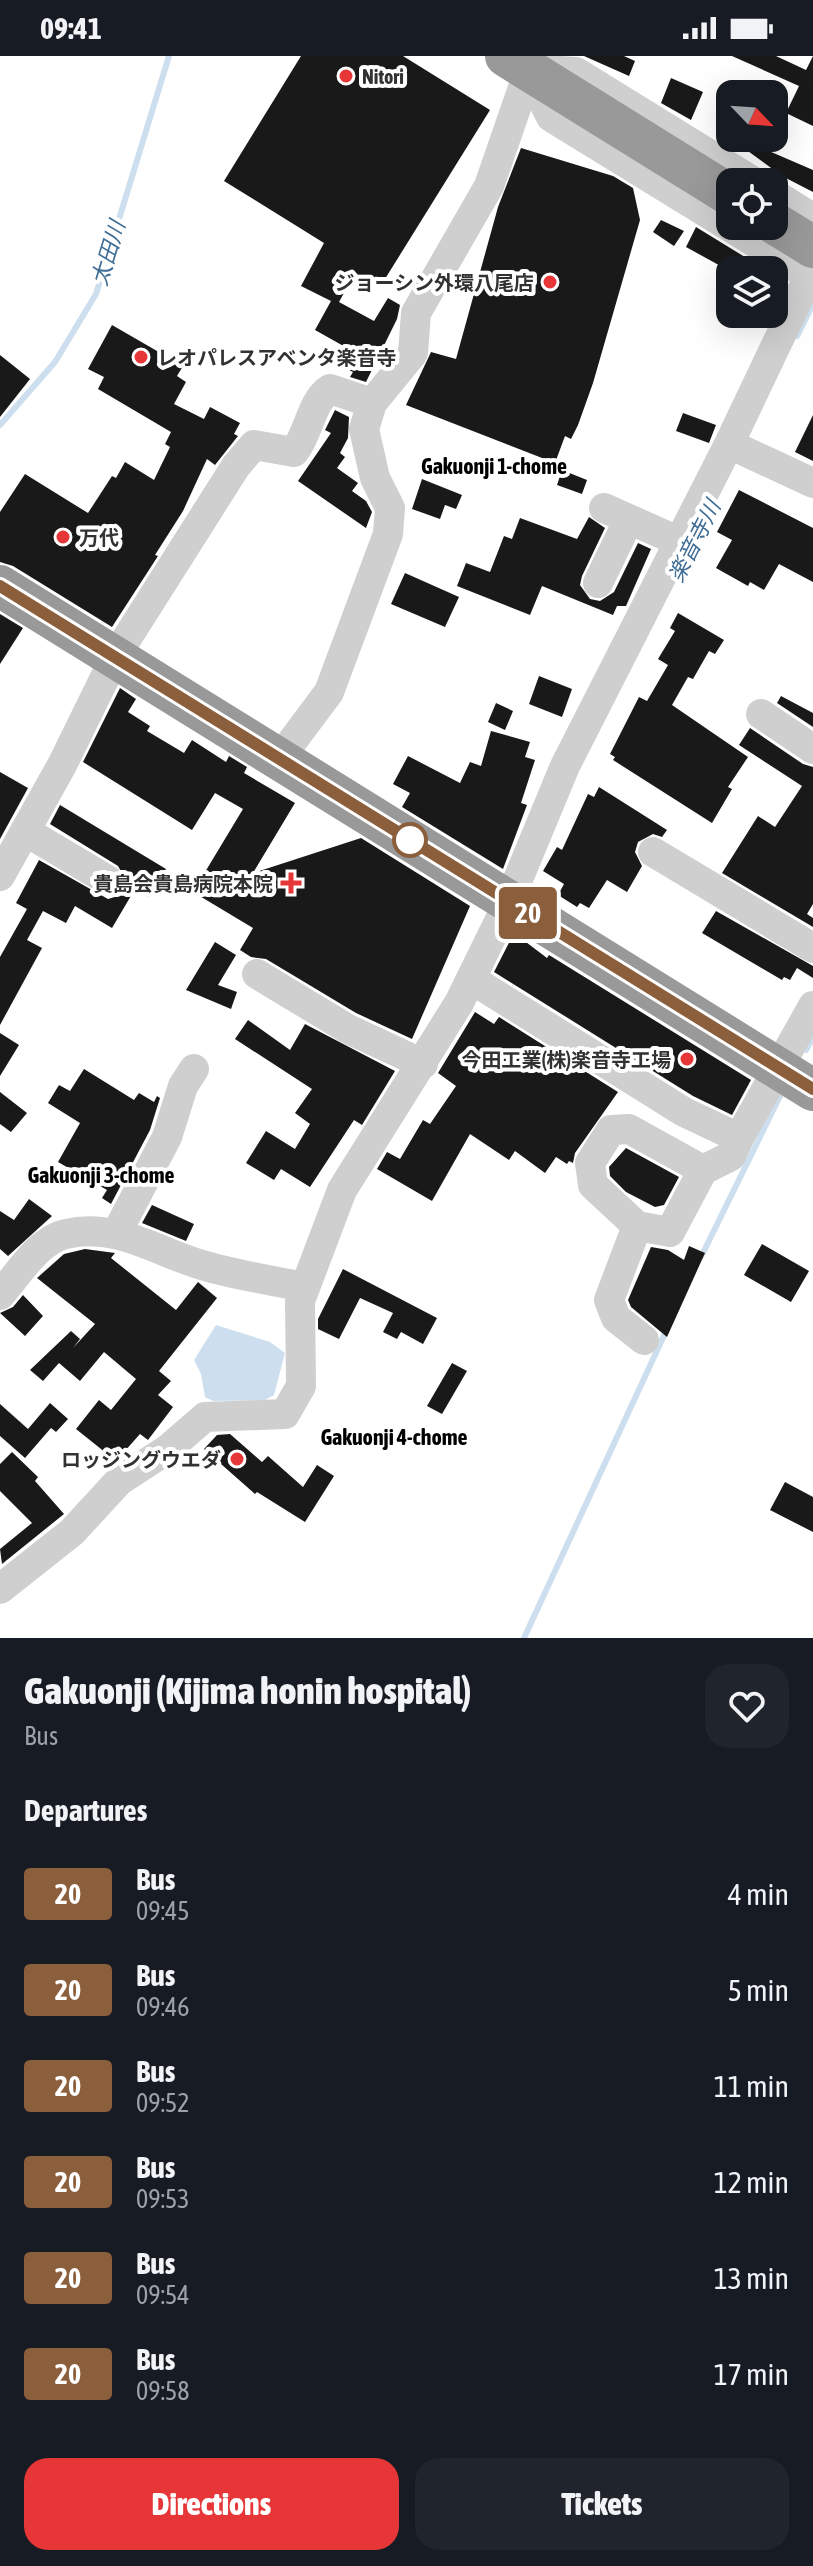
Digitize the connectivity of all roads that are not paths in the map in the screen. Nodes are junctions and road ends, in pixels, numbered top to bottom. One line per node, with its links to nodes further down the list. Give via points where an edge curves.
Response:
1 (522, 60): 2 (street, via 576,72); 3 (highway); 7 (street, via 551,117); 8 (street, via 489,186 416,313 413,353)
2 (731, 168)
3 (716, 186)
4 (788, 203): 5 (street)
5 (813, 218)
6 (788, 239): 7 (highway)
7 (812, 267): 9 (street)
8 (372, 403): 14 (street, via 330,389 321,394 305,439 294,452 254,445); 17 (street, via 364,429 375,478 390,508 388,534 329,692)
9 (739, 448): 10 (street); 11 (street)
10 (813, 483)
11 (678, 541): 12 (street, via 616,514); 22 (street, via 565,766)
12 (598, 583)
13 (0, 586): 14 (highway)
14 (115, 657): 17 (highway); 18 (street)
15 (761, 714): 16 (street)
16 (813, 749)
17 (279, 759): 22 (highway)
18 (25, 831): 20 (street); 21 (street)
19 (653, 852): 23 (street)
20 (0, 876)
21 (109, 881)
22 (509, 901): 25 (street); 28 (highway)
23 (813, 948)
24 (257, 974): 27 (street, via 348,1029)
25 (471, 979): 27 (street); 31 (street, via 684,1112)
26 (813, 1006): 28 (street)
27 (423, 1064): 35 (street, via 342,1190)
28 (777, 1067): 30 (highway); 31 (street)
29 (194, 1069): 34 (street, via 167,1137)
30 (813, 1090)
31 (739, 1138): 32 (street, via 731,1156)
32 (703, 1170): 33 (street, via 670,1232); 33 (street, via 629,1129 611,1130 590,1163 593,1185)
33 (637, 1226): 37 (street, via 609,1300 616,1318)
34 (116, 1234): 35 (street, via 201,1265); 36 (street, via 66,1234 44,1245)
35 (304, 1287): 38 (street, via 301,1386 285,1414 205,1417 119,1481 72,1532)
36 (0, 1295)
37 (644, 1340)
38 (0, 1589)

